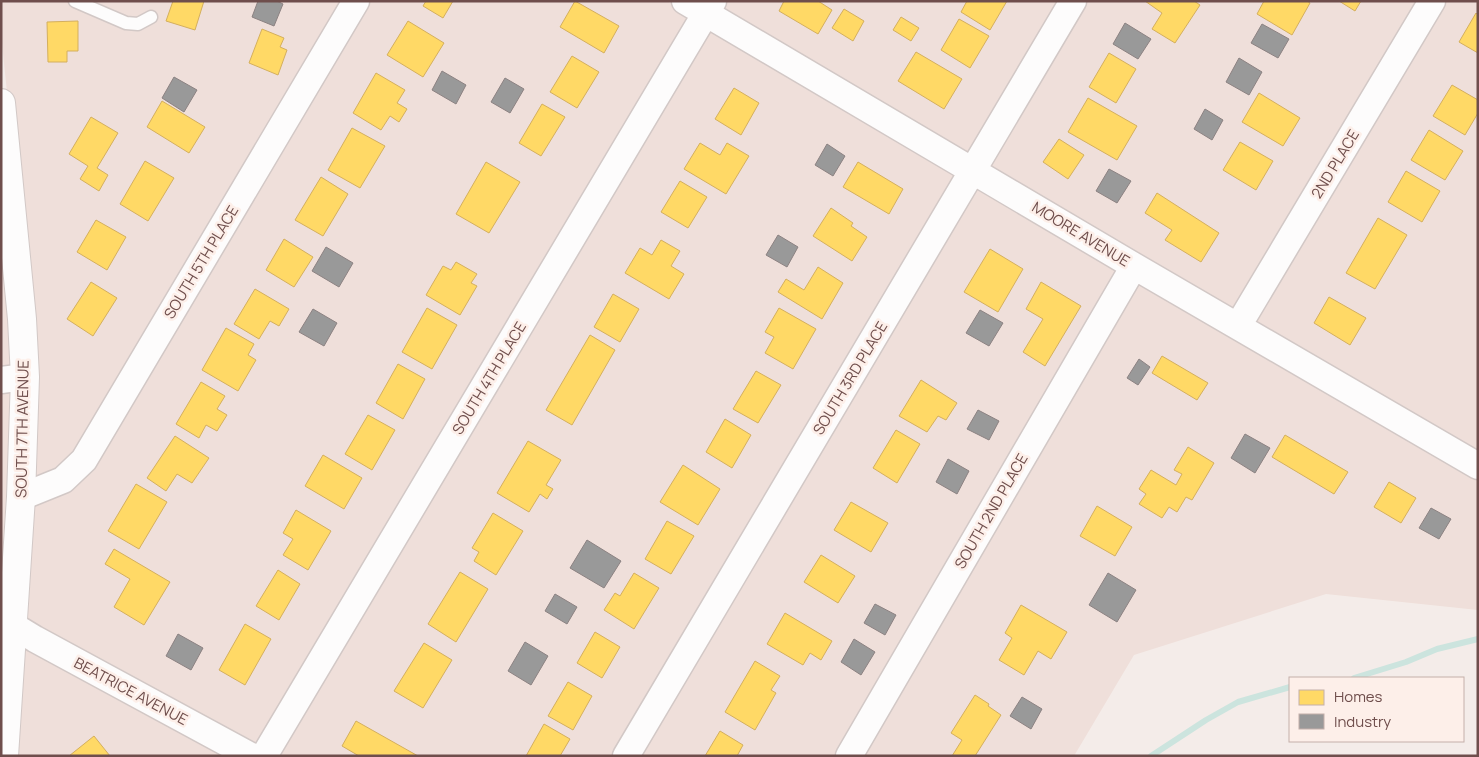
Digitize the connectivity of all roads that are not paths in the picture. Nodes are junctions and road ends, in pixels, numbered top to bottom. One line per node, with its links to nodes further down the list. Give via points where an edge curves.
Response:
1 (75, 1): 6 (lane, via 126,23 138,24)
2 (356, 1): 14 (street, SOUTH 5TH PLACE, via 84,460 63,480)
3 (1073, 1): 8 (street, SOUTH 3RD PLACE)
4 (1432, 1): 11 (street, 2ND PLACE)
5 (701, 5): 8 (street, MOORE AVENUE); 18 (street, SOUTH 4TH PLACE)
6 (150, 17)
7 (1, 103): 9 (street, SOUTH 7TH AVENUE)
8 (972, 170): 10 (street, MOORE AVENUE); 19 (street, SOUTH 3RD PLACE)
9 (6, 208): 12 (street, SOUTH 7TH AVENUE, via 22,319)
10 (1134, 266): 11 (street, MOORE AVENUE); 20 (street, SOUTH 2ND PLACE)
11 (1238, 326): 13 (street, MOORE AVENUE)
12 (13, 378): 14 (street, SOUTH 7TH AVENUE)
13 (1478, 466)
14 (21, 497): 15 (street, SOUTH 7TH AVENUE)
15 (12, 625): 16 (street, SOUTH 7TH AVENUE); 17 (street, BEATRICE AVENUE)
16 (4, 756)
17 (251, 756)
18 (264, 756)
19 (626, 756)
20 (848, 756)

